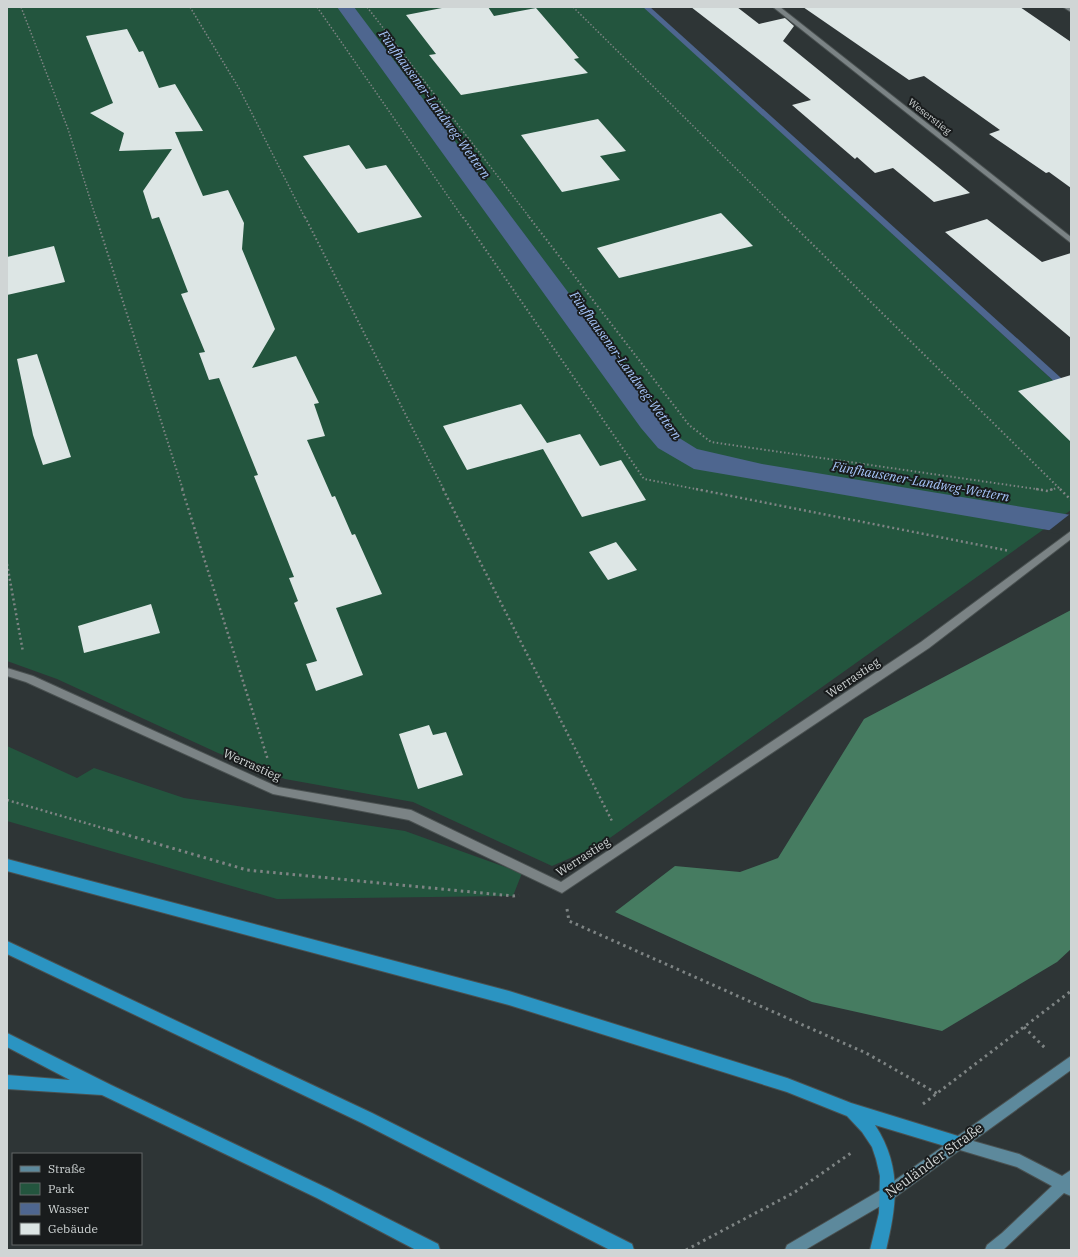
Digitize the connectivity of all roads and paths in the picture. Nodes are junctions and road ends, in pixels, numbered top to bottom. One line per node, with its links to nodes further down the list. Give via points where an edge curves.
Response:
1 (21, 7): 17 (path, via 68,129)
2 (190, 7): 19 (path, via 240,90)
3 (316, 7): 13 (path, via 644,480)
4 (367, 7): 10 (path, via 688,425 711,442 1048,491)
5 (573, 7): 10 (path)
6 (776, 7): 9 (street, Weserstieg)
7 (1066, 7): 8 (street)
8 (1071, 10)
9 (1071, 241)
10 (1060, 487): 11 (path)
11 (1071, 500)
12 (1071, 534): 13 (street, Werrastieg)
13 (1041, 557): 19 (street, Werrastieg, via 924,645)
14 (7, 564): 16 (path)
15 (7, 672): 16 (street, Werrastieg)
16 (28, 679): 17 (street, Werrastieg)
17 (278, 791): 21 (street, Werrastieg, via 411,816)
18 (7, 800): 21 (path, via 247,870 513,896)
19 (625, 845): 21 (street, Werrastieg)
20 (7, 865): 31 (highway, via 509,998 787,1085)
21 (562, 888)
22 (569, 921): 25 (path, via 866,1053 938,1094)
23 (7, 947): 37 (highway, via 367,1118)
24 (1071, 991): 25 (path)
25 (1024, 1027): 27 (path)
26 (7, 1040): 30 (highway)
27 (1045, 1048)
28 (1071, 1062): 32 (main road, Neuländer Straße)
29 (7, 1082): 30 (highway)
30 (106, 1090): 36 (highway, via 322,1193)
31 (851, 1110): 32 (highway); 35 (highway, via 874,1137 885,1164)
32 (958, 1143): 34 (main road, via 1019,1161); 35 (main road, Neuländer Straße)
33 (841, 1159): 38 (path, via 795,1192)
34 (1068, 1183): 41 (main road)
35 (889, 1193): 39 (main road, Neuländer Straße); 40 (highway)
36 (432, 1250)
37 (626, 1250)
38 (686, 1250)
39 (792, 1250)
40 (878, 1250)
41 (992, 1250)

